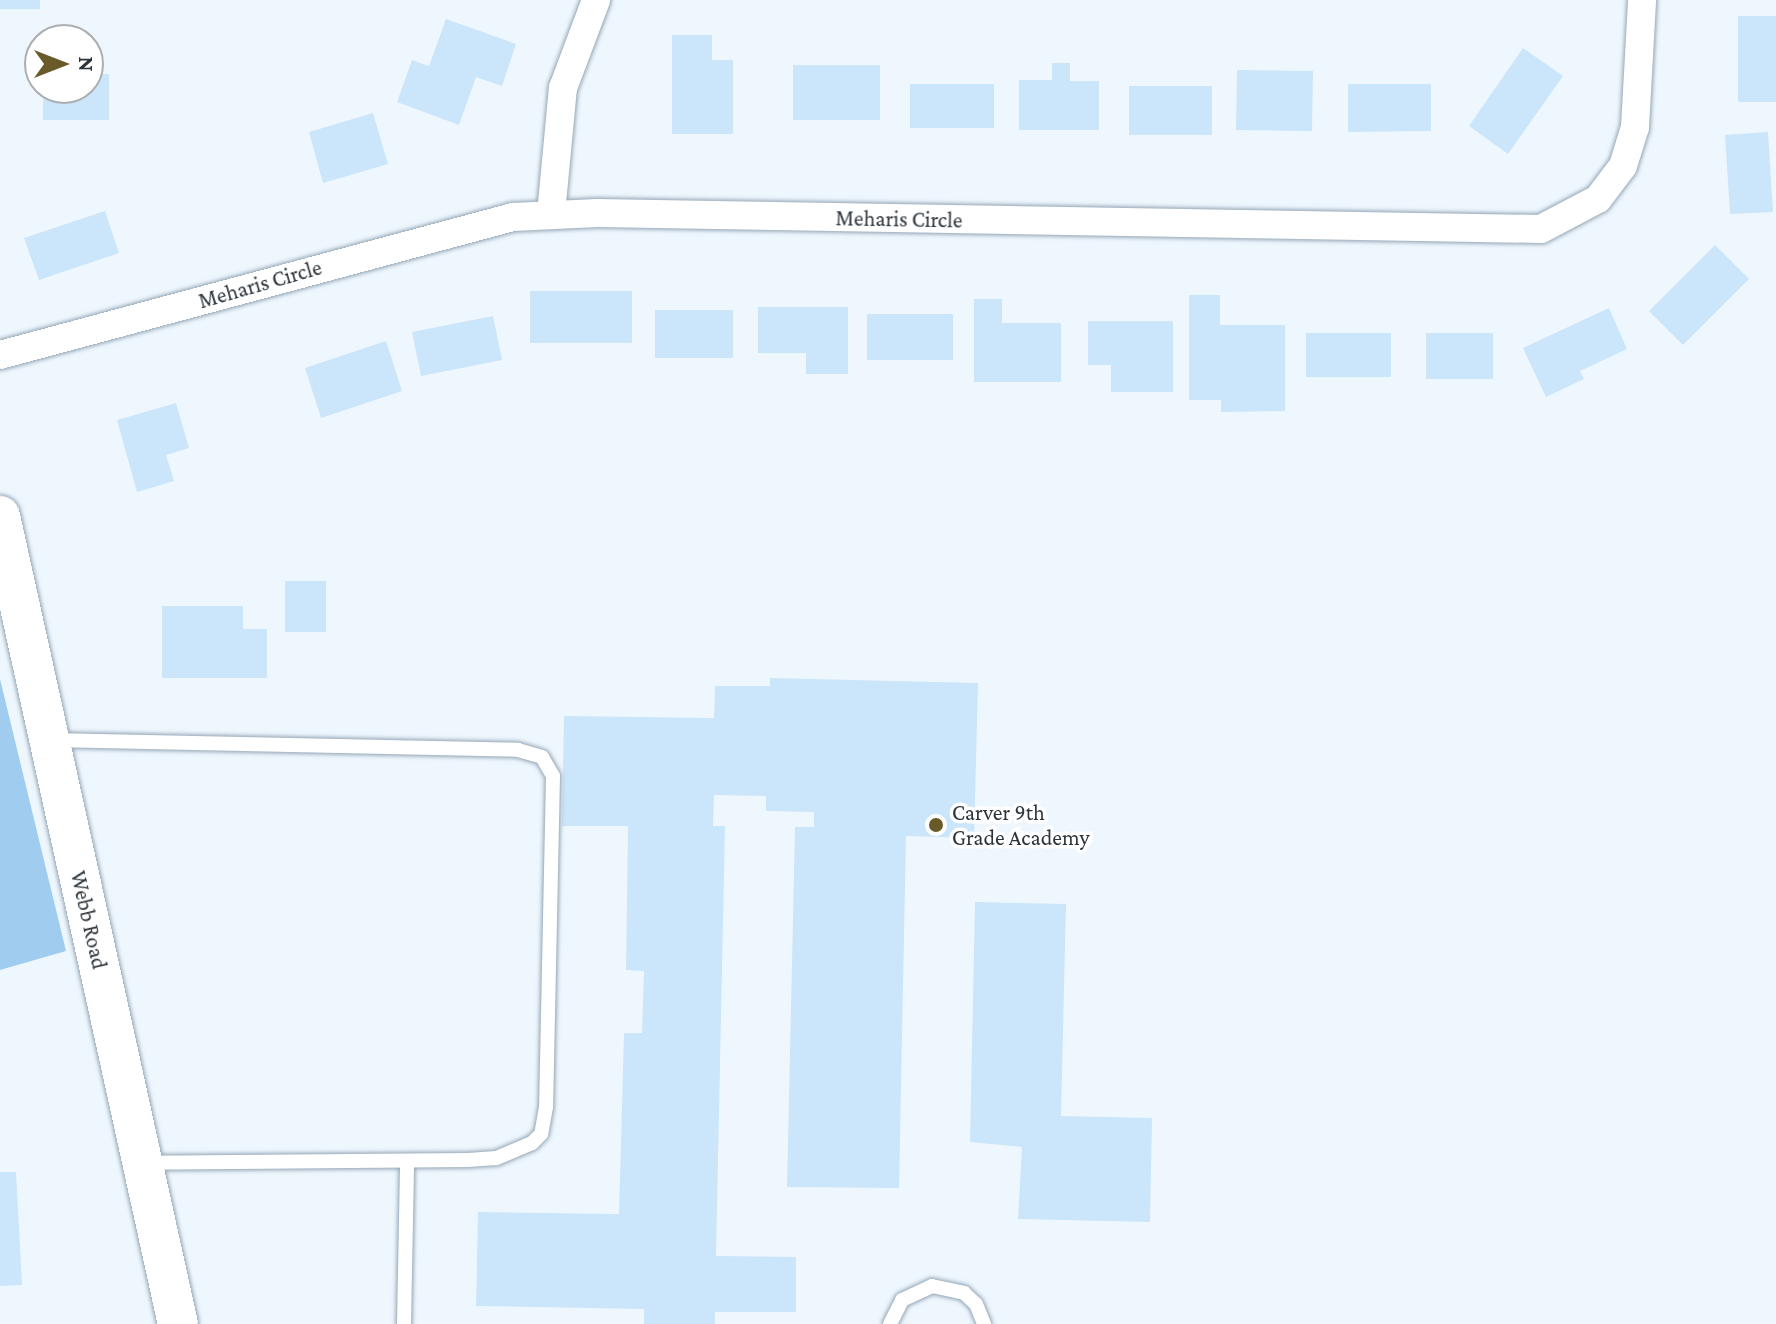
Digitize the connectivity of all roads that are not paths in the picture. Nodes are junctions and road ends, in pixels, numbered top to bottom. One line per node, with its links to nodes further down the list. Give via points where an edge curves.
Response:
1 (596, 0): 3 (street, via 563,88)
2 (1642, 0): 3 (street, Meharis Circle, via 1635,127 1623,166 1598,199 1541,229)
3 (551, 214): 4 (street, Meharis Circle, via 474,224)
4 (0, 355)
5 (0, 516): 6 (street, Webb Road)
6 (48, 740): 7 (lane, via 518,750 530,751 550,765 547,1091 541,1134 521,1151 496,1158); 8 (street, Webb Road)
7 (407, 1162): 8 (lane); 10 (lane)
8 (143, 1163): 9 (street, Webb Road)
9 (178, 1324)
10 (404, 1324)
11 (890, 1324): 12 (lane, via 902,1300 932,1286 964,1293 976,1304)
12 (984, 1324)

